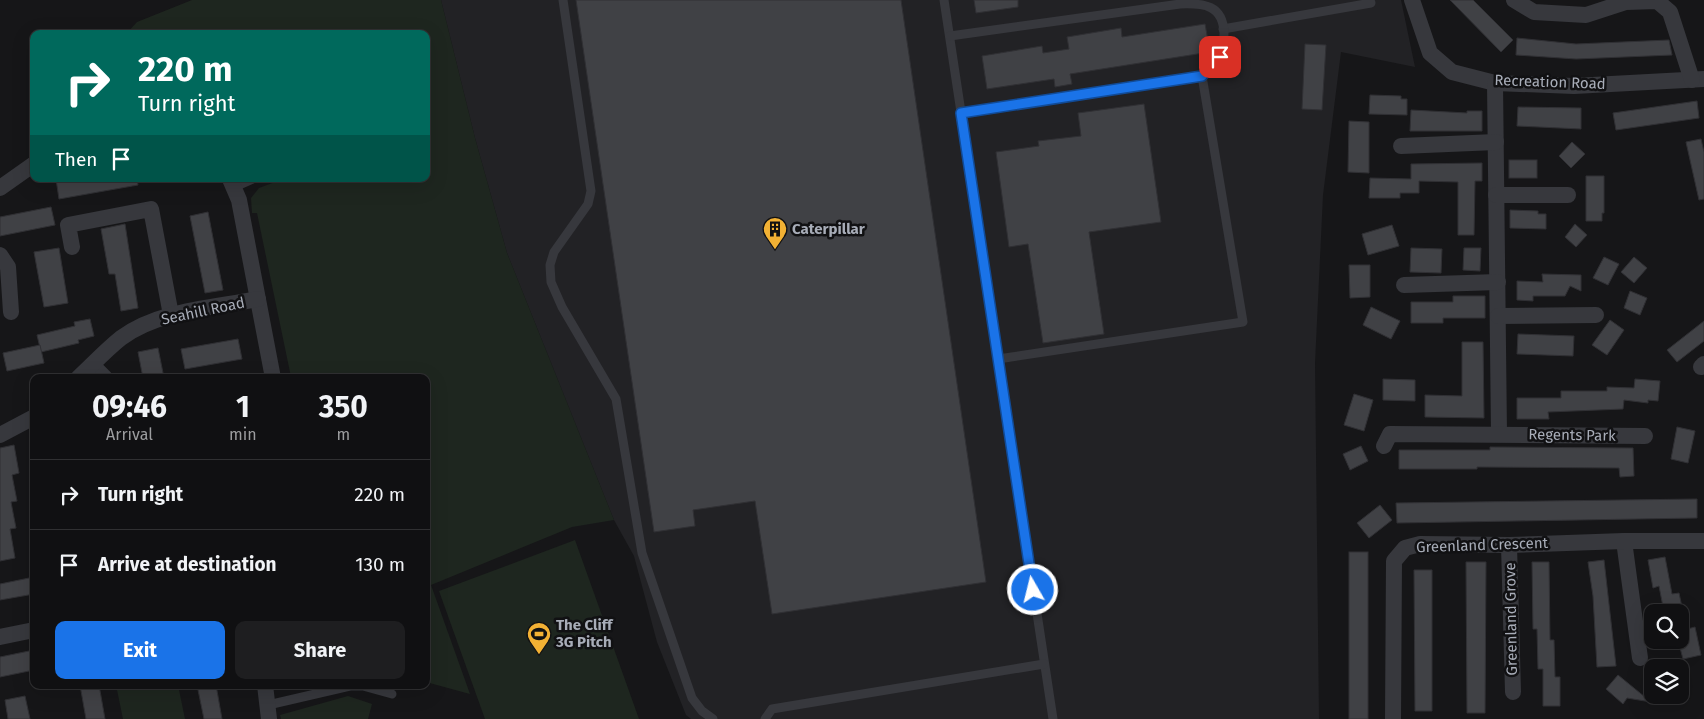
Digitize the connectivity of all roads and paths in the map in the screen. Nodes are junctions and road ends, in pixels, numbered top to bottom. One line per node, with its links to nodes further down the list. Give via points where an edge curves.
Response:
1 (563, 0): 51 (lane, via 591,191 588,204 554,252 550,265 551,282 562,307 616,398 642,554 692,698)
2 (944, 0): 7 (lane)
3 (1370, 0): 6 (lane, via 1370,3)
4 (1412, 0): 10 (street, Recreation Road, via 1430,53 1452,72)
5 (1514, 0): 9 (street, via 1534,12 1586,15 1626,2 1657,1 1670,12)
6 (1223, 29): 7 (lane, via 1222,18 1216,10 1192,4); 8 (lane, via 1220,57)
7 (950, 36): 11 (lane)
8 (1202, 76): 11 (lane); 28 (lane, via 1243,322)
9 (1698, 80): 10 (street, Recreation Road, via 1574,86)
10 (1495, 83): 12 (street)
11 (961, 113): 28 (lane)
12 (1496, 142): 13 (street); 17 (street)
13 (1401, 146)
14 (30, 167): 16 (street)
15 (233, 183): 23 (street)
16 (0, 188)
17 (1496, 195): 18 (street); 21 (street)
18 (1568, 196)
19 (72, 247): 25 (street, via 68,225 151,209)
20 (0, 255): 24 (street, via 8,267)
21 (1498, 282): 22 (street); 26 (street)
22 (1404, 286)
23 (258, 299): 25 (street, Seahill Road); 32 (street)
24 (11, 312)
25 (171, 315): 29 (street, Seahill Road, via 121,338)
26 (1498, 316): 27 (street); 34 (street)
27 (1596, 316)
28 (998, 359): 44 (lane)
29 (92, 365): 30 (street, Seahill Road); 31 (street)
30 (82, 374)
31 (101, 374)
32 (272, 374)
33 (30, 419): 35 (street)
34 (1499, 434): 36 (street, Regents Park); 37 (street, Regents Park, via 1390,434)
35 (0, 435)
36 (1646, 436)
37 (1384, 446)
38 (1624, 541): 39 (street, Greenland Crescent); 40 (street, Greenland Crescent); 43 (street)
39 (1704, 541)
40 (1509, 545): 48 (street, Greenland Grove); 54 (street, Greenland Crescent, via 1420,544 1406,548 1394,561)
41 (30, 631): 42 (street)
42 (0, 636)
43 (1640, 658)
44 (1044, 664): 52 (lane, via 772,709); 53 (lane)
45 (266, 689): 50 (street)
46 (341, 689): 50 (lane)
47 (374, 689): 49 (lane)
48 (1513, 692)
49 (392, 694)
50 (269, 712)
51 (713, 719)
52 (766, 719)
53 (1052, 719)
54 (1393, 719)

